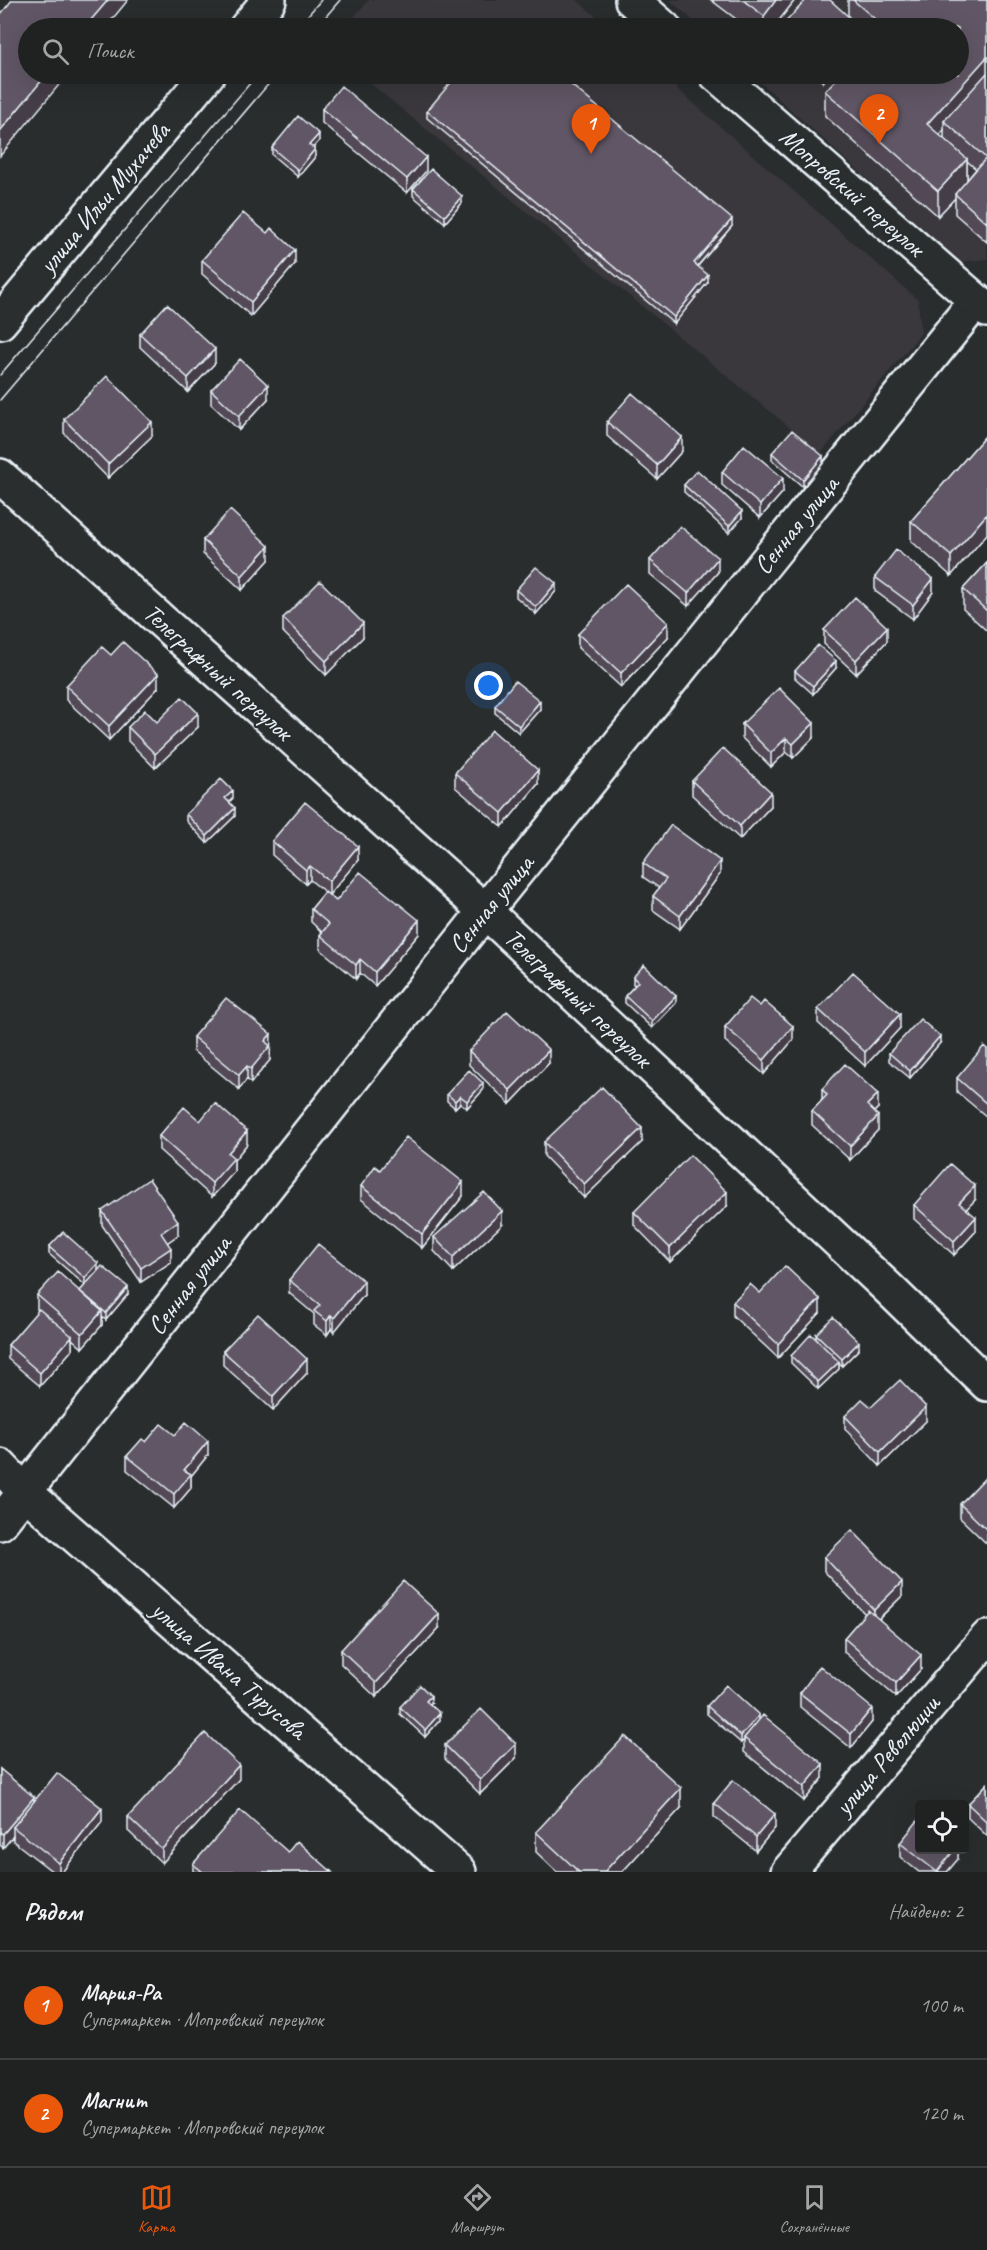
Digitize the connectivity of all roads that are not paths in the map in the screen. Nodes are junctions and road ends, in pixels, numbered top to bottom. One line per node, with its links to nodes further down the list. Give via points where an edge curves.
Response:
1 (270, 0): 3 (street)
2 (632, 0): 4 (street)
3 (255, 18)
4 (653, 18)
5 (200, 84): 8 (street, улица Ильи Мухачева)
6 (728, 84): 7 (street, Мопровский переулок)
7 (983, 300): 10 (street, Сенная улица)
8 (0, 322)
9 (0, 476): 10 (street, Телеграфный переулок)
10 (485, 911): 11 (street, Телеграфный переулок); 13 (street, Сенная улица)
11 (987, 1384)
12 (0, 1467): 13 (street, улица Ивана Турусова)
13 (26, 1492): 14 (street, Сенная улица); 16 (street, улица Ивана Турусова)
14 (0, 1523)
15 (987, 1638): 17 (street, улица Революции)
16 (459, 1872)
17 (788, 1872)

